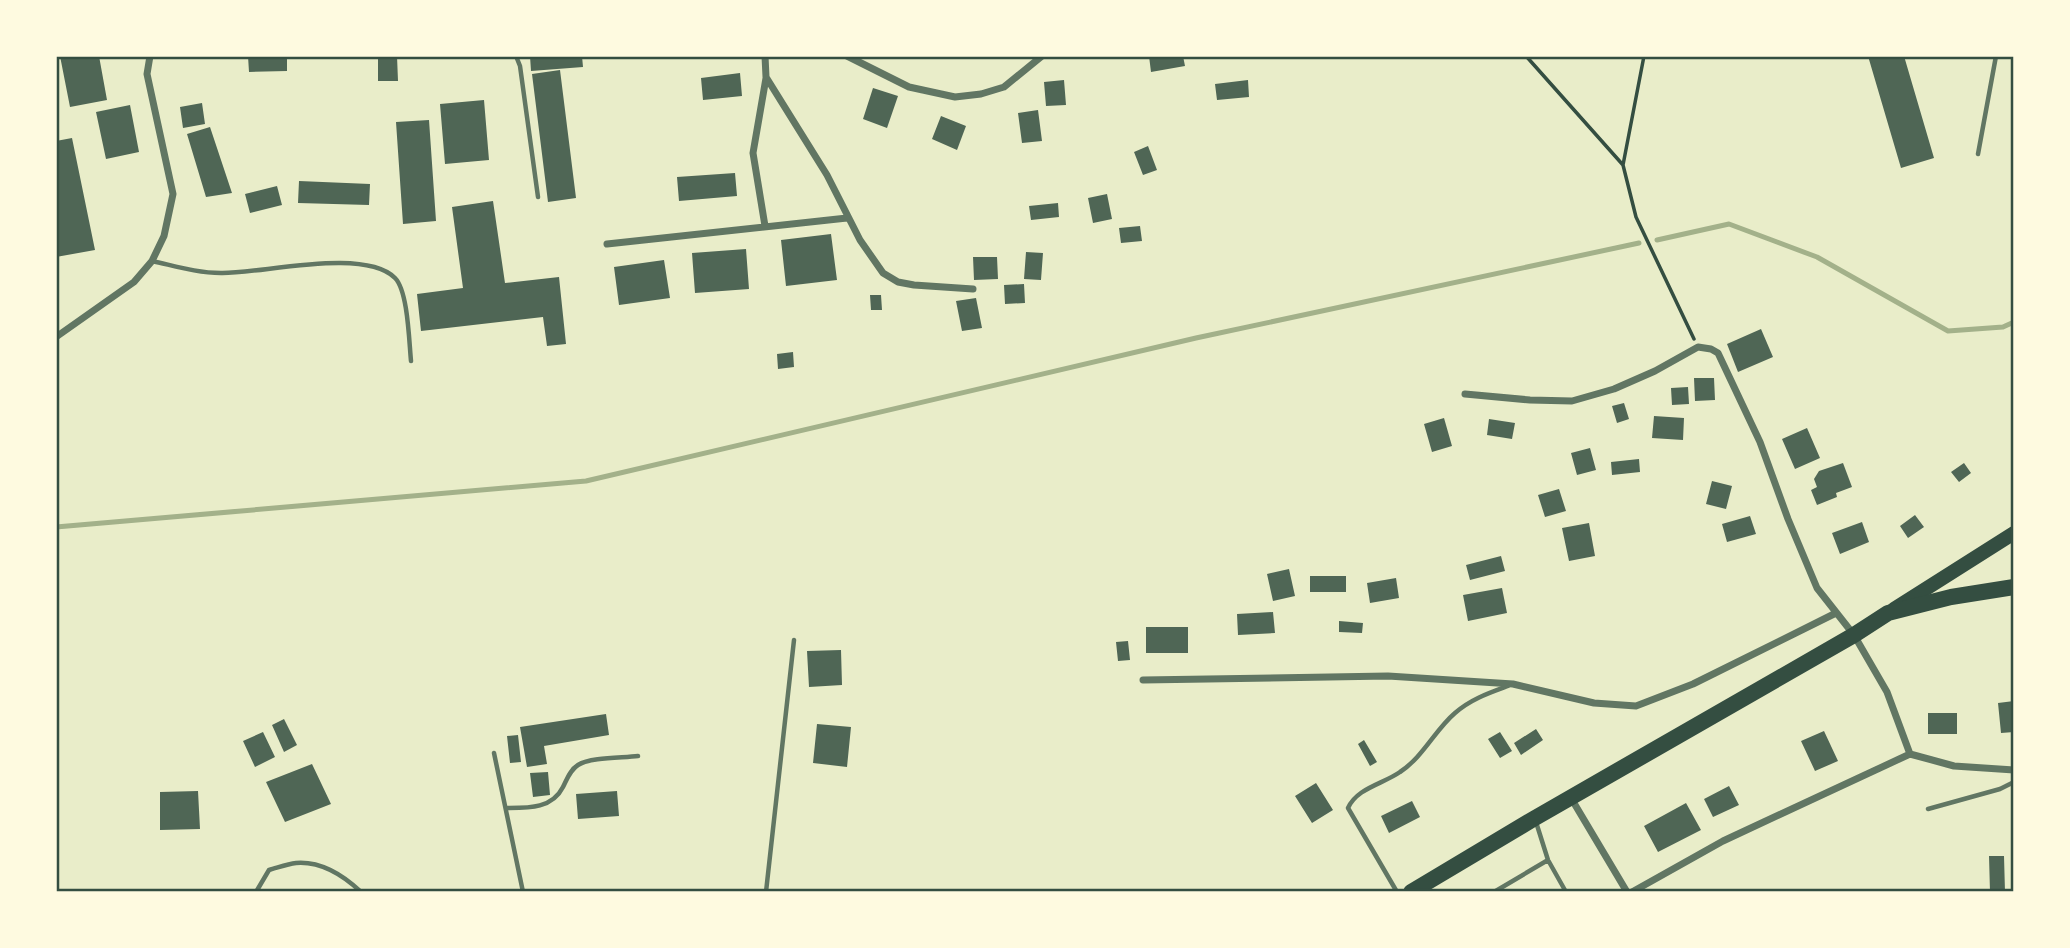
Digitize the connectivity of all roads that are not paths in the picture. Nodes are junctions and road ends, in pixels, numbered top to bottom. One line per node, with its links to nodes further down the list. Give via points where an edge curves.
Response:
1 (150, 56): 13 (street, via 147,74 173,194 164,236)
2 (516, 56): 9 (lane)
3 (765, 56): 7 (street)
4 (847, 56): 5 (street, via 909,87 956,97 1004,87)
5 (1042, 56)
6 (1996, 56): 8 (lane)
7 (766, 77): 10 (street, via 827,175); 11 (street, via 753,153)
8 (1978, 154)
9 (538, 197)
10 (847, 218): 11 (street); 14 (street, via 870,257 898,282)
11 (765, 226): 12 (street)
12 (607, 244)
13 (152, 261): 15 (street, via 134,282); 16 (lane, via 223,274 314,263 379,269 400,285)
14 (973, 289)
15 (56, 337)
16 (411, 361)
17 (1465, 394): 20 (street, via 1572,401 1614,389 1698,347 1718,353 1760,442 1817,588)
18 (2014, 533): 21 (main road)
19 (2014, 587): 21 (main road)
20 (1836, 614): 22 (street); 25 (street, via 1693,684 1636,706 1594,703)
21 (1888, 614): 22 (main road)
22 (1854, 635): 27 (street, via 1887,692); 31 (main road)
23 (794, 640): 39 (lane)
24 (1143, 680): 25 (street, via 1388,676)
25 (1513, 684): 40 (lane, via 1479,696 1454,713 1406,768 1352,800 1348,808)
26 (494, 753): 32 (lane)
27 (1910, 754): 29 (street, via 1954,766); 44 (street, via 1723,841)
28 (638, 756): 32 (lane, via 585,762 576,766 548,804)
29 (2014, 770)
30 (2014, 782): 33 (lane)
31 (1571, 798): 34 (main road); 44 (street)
32 (506, 808): 38 (lane)
33 (1928, 809)
34 (1535, 818): 35 (lane); 41 (main road)
35 (1548, 860): 42 (lane); 43 (lane)
36 (256, 892): 37 (lane, via 269,870 296,863 325,867)
37 (361, 892)
38 (523, 892)
39 (766, 892)
40 (1397, 892)
41 (1411, 892)
42 (1494, 892)
43 (1566, 892)
44 (1629, 892)

